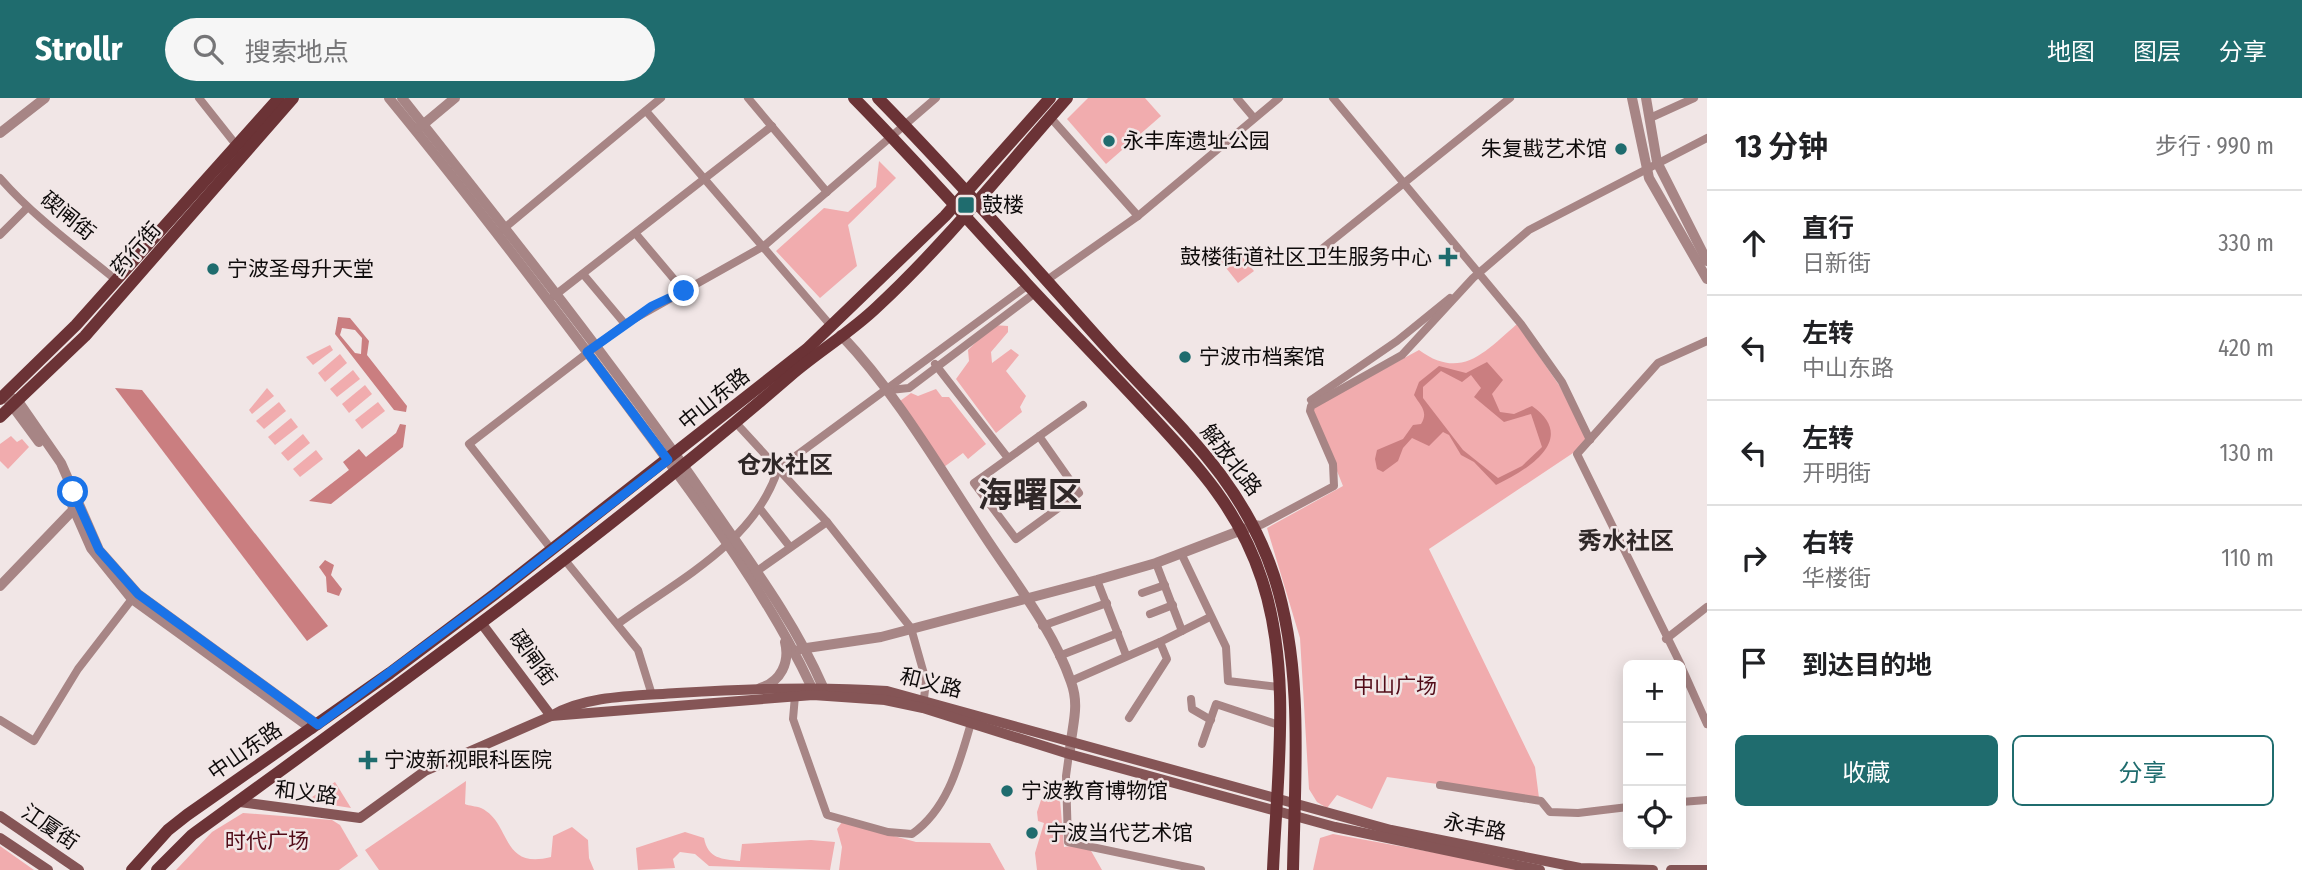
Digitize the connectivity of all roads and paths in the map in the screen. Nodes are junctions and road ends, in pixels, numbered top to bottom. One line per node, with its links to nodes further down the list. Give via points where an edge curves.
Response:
1 (45, 98): 28 (street)
2 (199, 98): 31 (street)
3 (279, 98): 31 (main road, 药行街)
4 (293, 98): 64 (main road, 药行街, via 85,336)
5 (389, 98): 27 (street)
6 (402, 98): 27 (street)
7 (455, 98): 27 (street)
8 (661, 98): 22 (street)
9 (748, 98): 25 (street)
10 (854, 98): 29 (main road, 解放北路)
11 (878, 98): 26 (main road, 解放北路)
12 (936, 98): 26 (street)
13 (1067, 98): 21 (main road)
14 (1237, 98): 23 (street)
15 (1279, 98): 23 (street)
16 (1333, 98): 35 (street)
17 (1632, 98): 32 (street)
18 (1646, 98): 24 (street)
19 (1694, 98): 24 (street)
20 (1503, 100): 35 (street)
21 (1045, 105): 36 (main road, 中山东路); 38 (main road, 中山东路); 42 (street)
22 (646, 111): 34 (street); 43 (street)
23 (1254, 118): 42 (street)
24 (1650, 118): 32 (street)
25 (772, 125): 34 (street); 37 (street)
26 (905, 126): 29 (street); 36 (main road, 解放北路)
27 (419, 127): 43 (street)
28 (0, 133)
29 (893, 137): 37 (street); 39 (main road, 解放北路)
30 (1707, 138): 32 (street)
31 (237, 146): 52 (main road, 药行街)
32 (1652, 165): 48 (street); 50 (street, via 1529,230); 51 (street, via 1649,178)
33 (0, 178): 40 (street, 碶闸街)
34 (706, 179): 44 (street); 46 (street)
35 (1401, 183): 47 (street); 50 (street)
36 (968, 191): 38 (main road, 解放北路); 39 (main road, 中山东路)
37 (827, 192): 46 (street)
38 (979, 203): 41 (main road, 中山东路); 53 (main road, 解放北路)
39 (957, 204): 41 (main road, 解放北路); 58 (main road, 中山东路)
40 (26, 209): 45 (street); 52 (street, 碶闸街)
41 (968, 216): 54 (main road, 解放北路); 58 (main road, 中山东路, via 875,309)
42 (1138, 216): 53 (street)
43 (502, 231): 56 (street)
44 (636, 234): 49 (street); 55 (street)
45 (0, 235)
46 (764, 246): 55 (street); 58 (street)
47 (1318, 252)
48 (1706, 257)
49 (583, 274): 56 (street); 57 (street)
50 (1479, 274): 69 (street, via 1562,382); 77 (street, via 1397,341 1307,404 1305,410 1328,464 1330,482); 77 (street, via 1402,355 1311,406 1335,471 1332,488 1266,523)
51 (1707, 279)
52 (116, 280): 64 (main road, 药行街)
53 (1047, 280): 77 (main road, 解放北路, via 1207,455 1242,502)
54 (1032, 289): 61 (street); 62 (street); 77 (main road, 解放北路, via 1183,450)
55 (684, 291): 57 (street)
56 (552, 298): 60 (street)
57 (625, 324): 60 (street)
58 (837, 331): 63 (street); 67 (main road, 中山东路); 70 (main road, 中山东路)
59 (1707, 341): 69 (street, via 1658,363)
60 (591, 350): 70 (street); 80 (street, via 469,444)
61 (932, 359): 62 (street); 63 (street)
62 (937, 367): 63 (street, via 909,388); 71 (street)
63 (887, 390): 72 (street); 89 (street)
64 (7, 398): 66 (main road, 药行街); 74 (street, via 55,467); 127 (street, via 61,463 89,531 114,569 138,594)
65 (1083, 405): 68 (street)
66 (0, 417)
67 (736, 423): 72 (street); 73 (main road, 中山东路)
68 (1039, 436): 71 (street); 71 (street, via 1079,493 1016,539 974,483)
69 (1590, 440): 103 (street, via 1577,454)
70 (672, 457): 73 (street); 80 (main road, 中山东路)
71 (1009, 458)
72 (778, 469): 75 (street); 76 (street)
73 (681, 470): 78 (street); 82 (main road, 中山东路)
74 (73, 510): 87 (street); 90 (street, via 94,553)
75 (761, 510): 78 (street); 79 (street)
76 (827, 522): 79 (street); 99 (street)
77 (1248, 527): 81 (street); 114 (main road, 解放北路, via 1277,647); 133 (main road, 解放北路, via 1274,577 1290,644)
78 (730, 542): 84 (street); 97 (street); 101 (street)
79 (790, 547): 84 (street)
80 (552, 550): 127 (main road, 中山东路)
81 (1181, 553): 83 (street); 95 (street)
82 (564, 559): 96 (main road, 中山东路); 97 (street)
83 (1156, 563): 85 (street); 86 (street)
84 (757, 571): 105 (street)
85 (1097, 580): 89 (street); 91 (street)
86 (1166, 585): 88 (street); 92 (street)
87 (0, 586)
88 (1142, 593)
89 (1025, 597): 98 (street); 99 (street)
90 (132, 600): 122 (street, via 78,669 34,741); 127 (street)
91 (1107, 603): 98 (street); 102 (street)
92 (1173, 605): 94 (street); 100 (street)
93 (1707, 607): 103 (street)
94 (1150, 614)
95 (1210, 617): 100 (street); 114 (street, via 1226,647 1227,681)
96 (482, 624): 120 (main road, 碶闸街); 134 (main road, 中山东路)
97 (620, 624): 116 (street, via 638,650)
98 (1042, 626): 108 (street)
99 (911, 628): 105 (street, via 881,638); 119 (street, via 926,681)
100 (1182, 631): 104 (street)
101 (782, 632): 106 (street); 115 (street, via 788,653 785,666 777,678)
102 (1118, 632): 107 (street); 108 (street)
103 (1666, 639): 109 (street)
104 (1160, 642): 107 (street); 121 (street, via 1167,659)
105 (806, 648): 106 (street); 113 (street)
106 (794, 651): 112 (street)
107 (1126, 655): 111 (street)
108 (1059, 656): 111 (street)
109 (1678, 660)
110 (1686, 676): 125 (street)
111 (1071, 681): 129 (street, via 1077,707)
112 (811, 686): 113 (main road, 和义路); 115 (main road, 和义路)
113 (823, 687): 119 (main road, 和义路, via 887,691)
114 (1279, 687): 126 (main road, 解放北路)
115 (758, 688): 116 (main road, 和义路)
116 (652, 695): 120 (main road, 和义路, via 568,706)
117 (795, 696): 119 (main road, 和义路); 120 (main road, 和义路); 124 (street, via 793,719 827,815 888,832 912,835 927,823 958,769)
118 (1191, 699): 123 (street, via 1192,709)
119 (923, 704): 124 (main road, 和义路); 129 (main road, 和义路)
120 (551, 716): 134 (main road, 和义路, via 425,771 360,818)
121 (1129, 718)
122 (0, 720)
123 (1211, 720): 126 (street, via 1216,704); 128 (street)
124 (971, 723): 129 (main road, 和义路)
125 (1707, 723)
126 (1279, 725): 131 (main road, 解放北路)
127 (315, 727): 143 (main road, 中山东路, via 187,815)
128 (1202, 744)
129 (1070, 748): 131 (main road, 和义路); 137 (main road, 和义路); 145 (street, via 1068,842)
130 (1440, 785): 136 (street, via 1541,801 1550,812)
131 (1276, 796): 133 (main road, 和义路); 137 (main road, 解放北路)
132 (1707, 800): 135 (street)
133 (1294, 801): 139 (main road, 解放北路); 149 (main road, 永丰路, via 1391,830 1580,868)
134 (240, 802): 144 (main road, 中山东路, via 182,843)
135 (1686, 802)
136 (1623, 808)
137 (1275, 810): 139 (main road, 和义路); 146 (main road, 解放北路)
138 (0, 816): 142 (main road, 江厦街)
139 (1294, 816): 147 (main road, 解放北路); 148 (main road, 永丰路, via 1388,841)
140 (0, 838): 141 (main road, 江厦街)
141 (48, 870)
142 (79, 870)
143 (132, 870)
144 (157, 870)
145 (1201, 870)
146 (1273, 870)
147 (1293, 870)
148 (1540, 870)
149 (1653, 870)
150 (1671, 870): 151 (main road)
151 (1707, 870)

